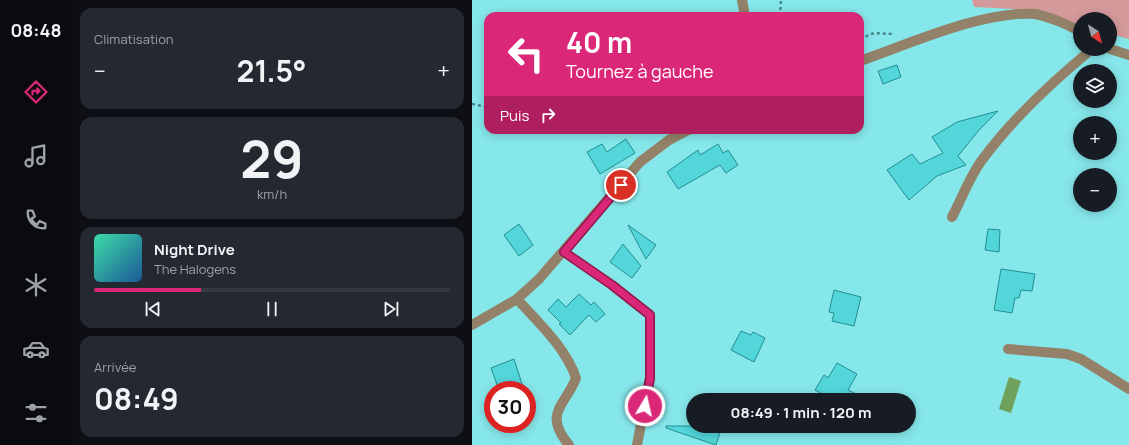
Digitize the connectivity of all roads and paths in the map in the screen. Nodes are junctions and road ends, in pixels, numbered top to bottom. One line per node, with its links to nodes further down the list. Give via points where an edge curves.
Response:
1 (742, 0): 3 (street)
2 (781, 0): 4 (path)
3 (744, 12)
4 (780, 12)
5 (1073, 28): 7 (street, via 1036,14 998,16)
6 (864, 37): 7 (path, via 874,32 891,34)
7 (902, 46): 11 (street)
8 (1117, 51): 9 (street)
9 (1129, 55)
10 (1084, 56): 15 (street, via 1045,90 981,161)
11 (864, 60)
12 (472, 104): 13 (path)
13 (484, 106)
14 (680, 134): 16 (street, via 640,162)
15 (952, 217)
16 (564, 252): 17 (street); 22 (street, via 650,315 650,378)
17 (517, 299): 18 (street); 21 (street, via 572,365 576,378 556,414 564,439)
18 (472, 325)
19 (1008, 349): 20 (street, via 1067,354 1081,359)
20 (1129, 389)
21 (569, 445)
22 (637, 445)

